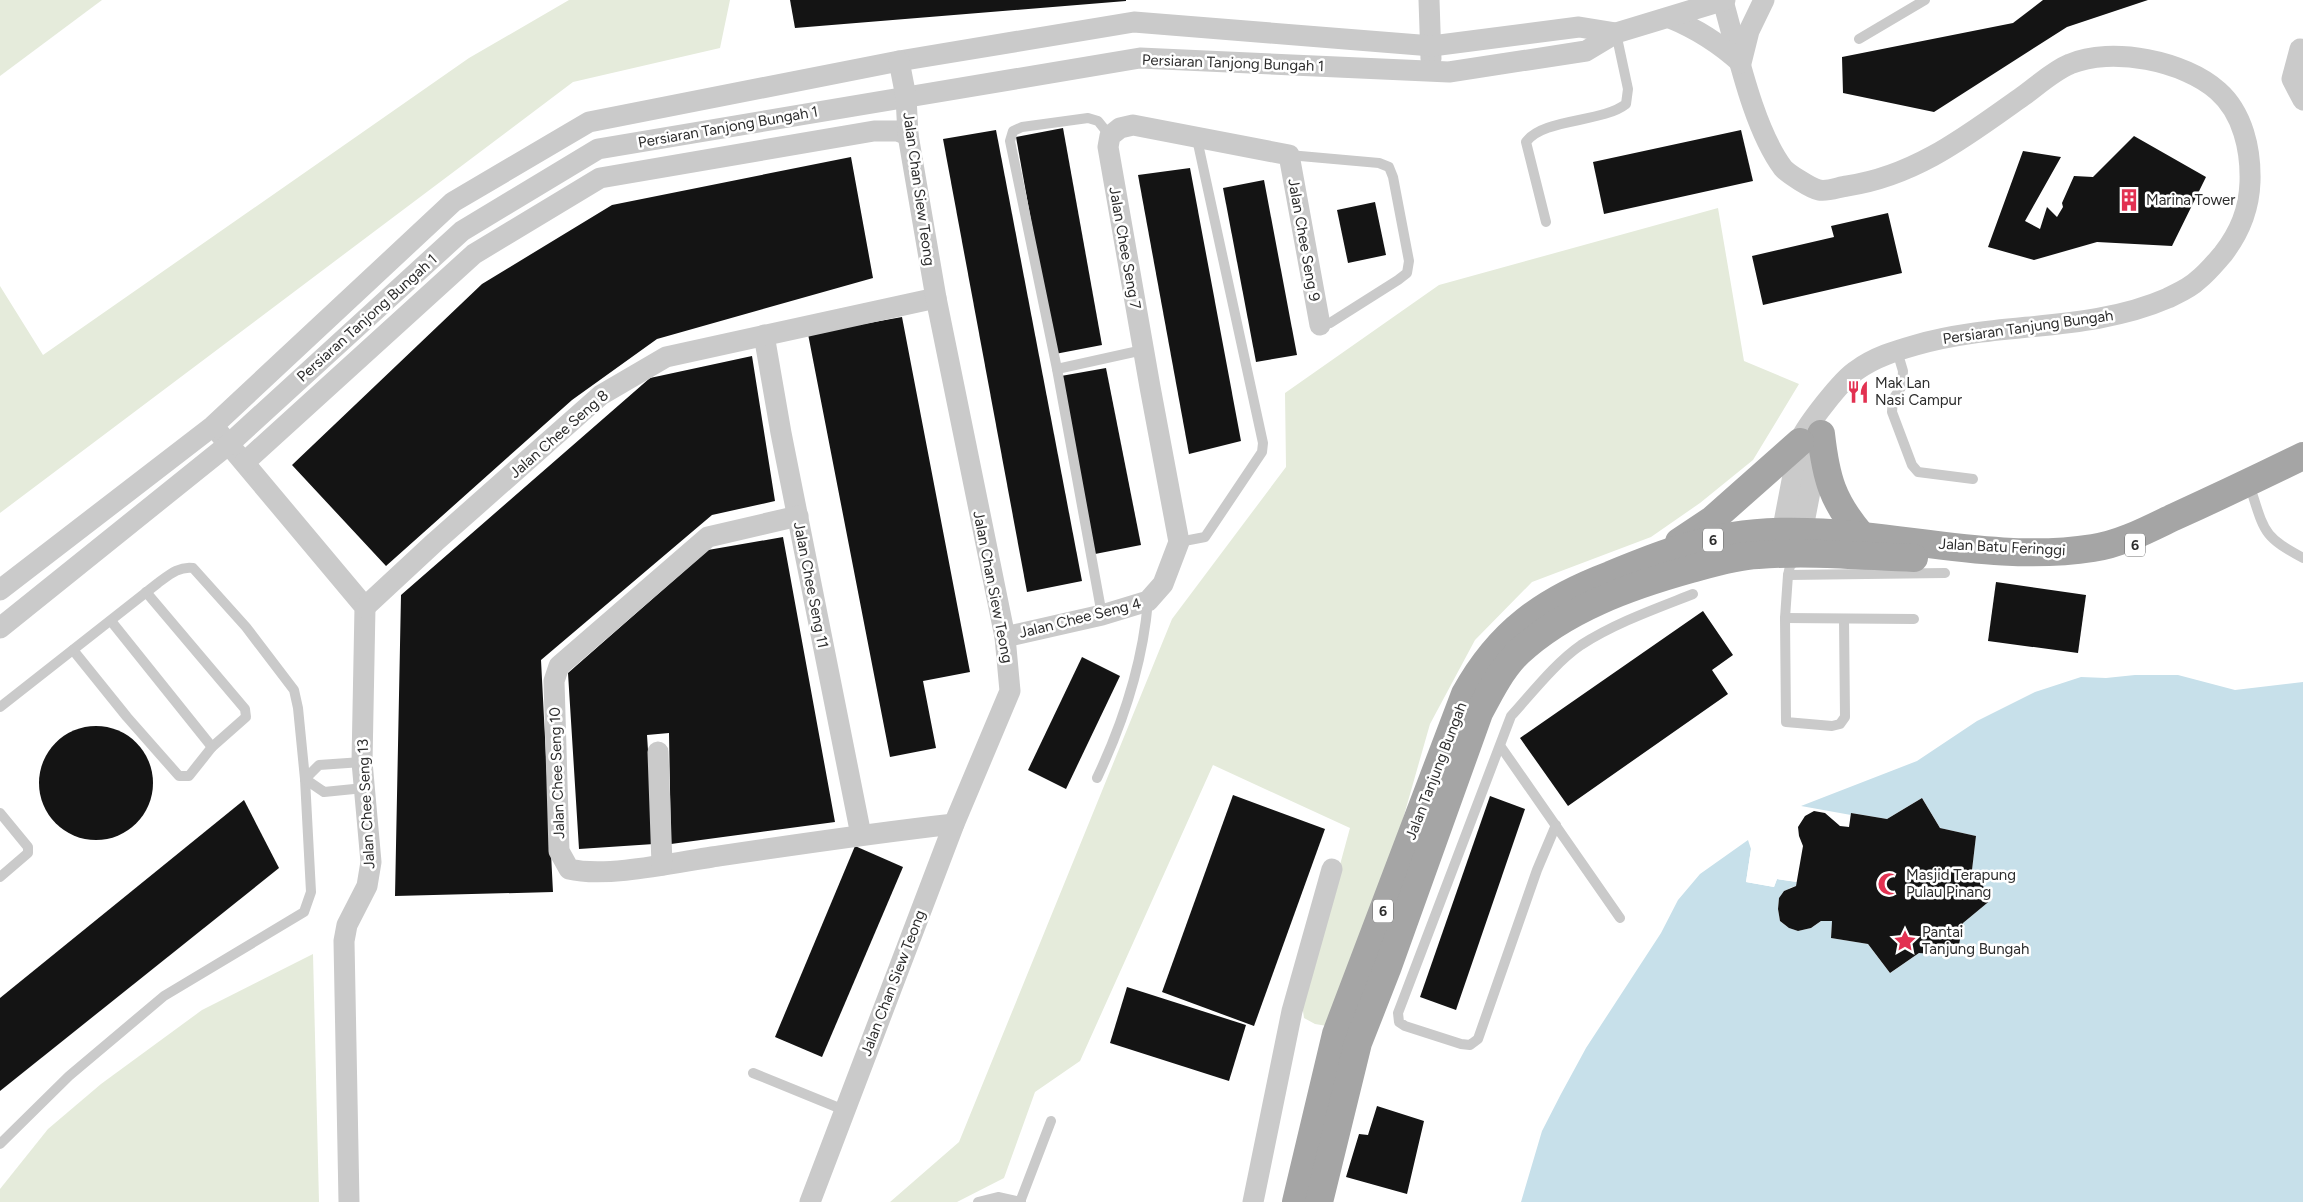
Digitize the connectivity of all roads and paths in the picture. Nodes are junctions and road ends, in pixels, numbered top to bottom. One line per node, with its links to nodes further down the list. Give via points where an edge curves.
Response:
1 (1429, 0): 8 (street)
2 (1724, 0): 5 (street, Persiaran Tanjong Bungah 1); 11 (street, Persiaran Tanjung Bungah)
3 (1764, 0): 11 (street, via 1749,31)
4 (1925, 0): 7 (lane)
5 (1670, 18): 6 (street, Persiaran Tanjong Bungah 1); 11 (street, via 1722,46)
6 (1616, 33): 8 (street, Persiaran Tanjong Bungah 1, via 1580,27); 12 (street, Persiaran Tanjong Bungah 1, via 1586,51 1449,72); 21 (lane, via 1628,89 1626,104 1537,132 1526,142)
7 (1858, 39)
8 (1432, 46): 10 (street, Persiaran Tanjong Bungah 1, via 1134,22); 12 (street)
9 (2301, 47): 14 (street, via 2292,79)
10 (899, 60): 13 (street, Jalan Chan Siew Teong); 28 (street, Persiaran Tanjong Bungah 1, via 589,122 453,202)
11 (1741, 63): 26 (street, Persiaran Tanjung Bungah, via 1762,130 1785,171 1818,190 1864,184 1908,170 1949,148 2068,64 2098,56 2164,63 2216,88 2232,105 2250,160 2249,204 2231,244 2197,282 2152,305 2119,314 2081,322 1961,334)
12 (1430, 72): 13 (street, Persiaran Tanjong Bungah 1, via 1140,58)
13 (906, 97): 15 (street, Persiaran Tanjong Bungah 1); 17 (street, Jalan Chan Siew Teong)
14 (2303, 100)
15 (869, 103): 16 (street); 30 (street, Persiaran Tanjong Bungah 1, via 598,149 462,232)
16 (874, 131): 17 (street, Persiaran Tanjong Bungah 1, via 897,131); 32 (street, Persiaran Tanjong Bungah 1, via 600,178 474,254)
17 (908, 135): 22 (street, Jalan Chan Siew Teong)
18 (1110, 136): 19 (street, via 1120,128 1133,125); 25 (street, Jalan Chee Seng 7, via 1108,147); 27 (lane, via 1098,122 1088,118 1022,127 1013,131 1010,141)
19 (1197, 139): 20 (street); 38 (lane, via 1263,443 1262,452 1205,536)
20 (1289, 155): 23 (street, Jalan Chee Seng 9); 23 (lane, via 1379,163 1389,167 1409,261 1407,273 1402,277 1330,323)
21 (1546, 222)
22 (936, 298): 24 (street, Jalan Chee Seng 8); 54 (street, Jalan Chan Siew Teong)
23 (1320, 325)
24 (764, 335): 36 (street, Jalan Chee Seng 11); 47 (street, Jalan Chee Seng 8, via 666,356 600,395)
25 (1143, 350): 27 (lane); 38 (street, Jalan Chee Seng 7)
26 (1897, 351): 29 (street, Persiaran Tanjung Bungah, via 1875,358 1838,386); 34 (lane, via 1902,386 1893,399 1892,412 1912,465 1918,472)
27 (1057, 369): 48 (lane)
28 (213, 426): 30 (street); 43 (street, Persiaran Tanjong Bungah 1)
29 (1810, 438): 37 (main road, via 1833,493); 39 (street, Persiaran Tanjung Bungah); 41 (main road, via 1712,520)
30 (229, 444): 32 (street); 53 (street, Persiaran Tanjong Bungah 1)
31 (2303, 456): 37 (main road, Jalan Batu Feringgi / 6, via 2132,536 2096,548 2043,552 1965,548)
32 (245, 462): 47 (street)
33 (2303, 468): 35 (main road, Jalan Batu Feringgi / 6)
34 (1973, 479)
35 (2253, 496): 39 (main road, Jalan Batu Feringgi / 6, via 2132,546 2097,557 2058,562 1962,561); 40 (lane, via 2263,529 2279,545)
36 (798, 516): 67 (street, Jalan Chee Seng 11); 68 (street, Jalan Chee Seng 10, via 708,537 559,666 554,681 559,851 569,869 586,873)
37 (1862, 536): 39 (main road, Jalan Batu Feringgi / 6)
38 (1179, 542): 46 (street, Jalan Chee Seng 4, via 1163,584)
39 (1791, 552): 41 (main road, Jalan Tanjung Bungah / 6, via 1733,536 1686,546); 42 (lane); 49 (lane); 72 (main road, Jalan Tanjung Bungah / 6, via 1718,561 1655,579 1558,622 1519,653 1492,687 1479,713)
40 (2303, 558)
41 (1648, 560): 82 (main road, Jalan Tanjung Bungah / 6, via 1548,603 1507,636 1470,686 1336,1034)
42 (1945, 572)
43 (0, 590)
44 (146, 592): 52 (lane); 57 (lane, via 245,709 246,716 241,723); 62 (lane, via 176,571 193,568 246,627 294,690)
45 (1693, 594): 58 (lane, via 1625,621 1580,646 1511,716)
46 (1148, 601): 48 (street, Jalan Chee Seng 4); 61 (lane, via 1145,633 1127,699)
47 (366, 607): 60 (street, Jalan Chee Seng 13)
48 (1102, 615): 54 (street, Jalan Chee Seng 4)
49 (1785, 618): 50 (lane); 50 (lane, via 1786,722 1832,726 1840,724 1845,717)
50 (1844, 619): 51 (lane)
51 (1914, 619)
52 (111, 621): 55 (lane); 57 (lane)
53 (0, 628)
54 (1005, 637): 65 (street, Jalan Chan Siew Teong, via 1010,691)
55 (73, 650): 56 (lane); 57 (lane, via 179,776 189,776)
56 (0, 707)
57 (212, 747)
58 (1500, 747): 66 (lane); 72 (lane)
59 (658, 752): 68 (street)
60 (362, 762): 62 (lane, via 319,765); 63 (street, Jalan Chee Seng 13)
61 (1097, 778)
62 (305, 779): 63 (lane, via 324,792); 76 (lane, via 311,892 304,912 164,996 69,1076)
63 (364, 788): 77 (street, Jalan Chee Seng 13, via 371,862 367,886 347,925 344,941)
64 (0, 812): 70 (lane, via 28,847 28,853)
65 (954, 824): 67 (street, Jalan Chee Seng 10); 74 (street, Jalan Chan Siew Teong)
66 (1556, 825): 71 (lane); 72 (lane, via 1478,1039 1470,1045 1461,1044 1399,1022)
67 (861, 834): 68 (street, Jalan Chee Seng 10)
68 (662, 865)
69 (1332, 869): 81 (street, via 1292,1011)
70 (0, 876)
71 (1620, 918)
72 (1399, 973): 83 (main road, Jalan Tanjung Bungah / 6, via 1358,1043)
73 (753, 1073): 74 (lane)
74 (844, 1110): 78 (street, Jalan Chan Siew Teong)
75 (1051, 1120): 80 (lane)
76 (0, 1144)
77 (349, 1202)
78 (810, 1202)
79 (978, 1202): 80 (lane, via 998,1197)
80 (1020, 1202)
81 (1253, 1202)
82 (1296, 1202)
83 (1319, 1202)

